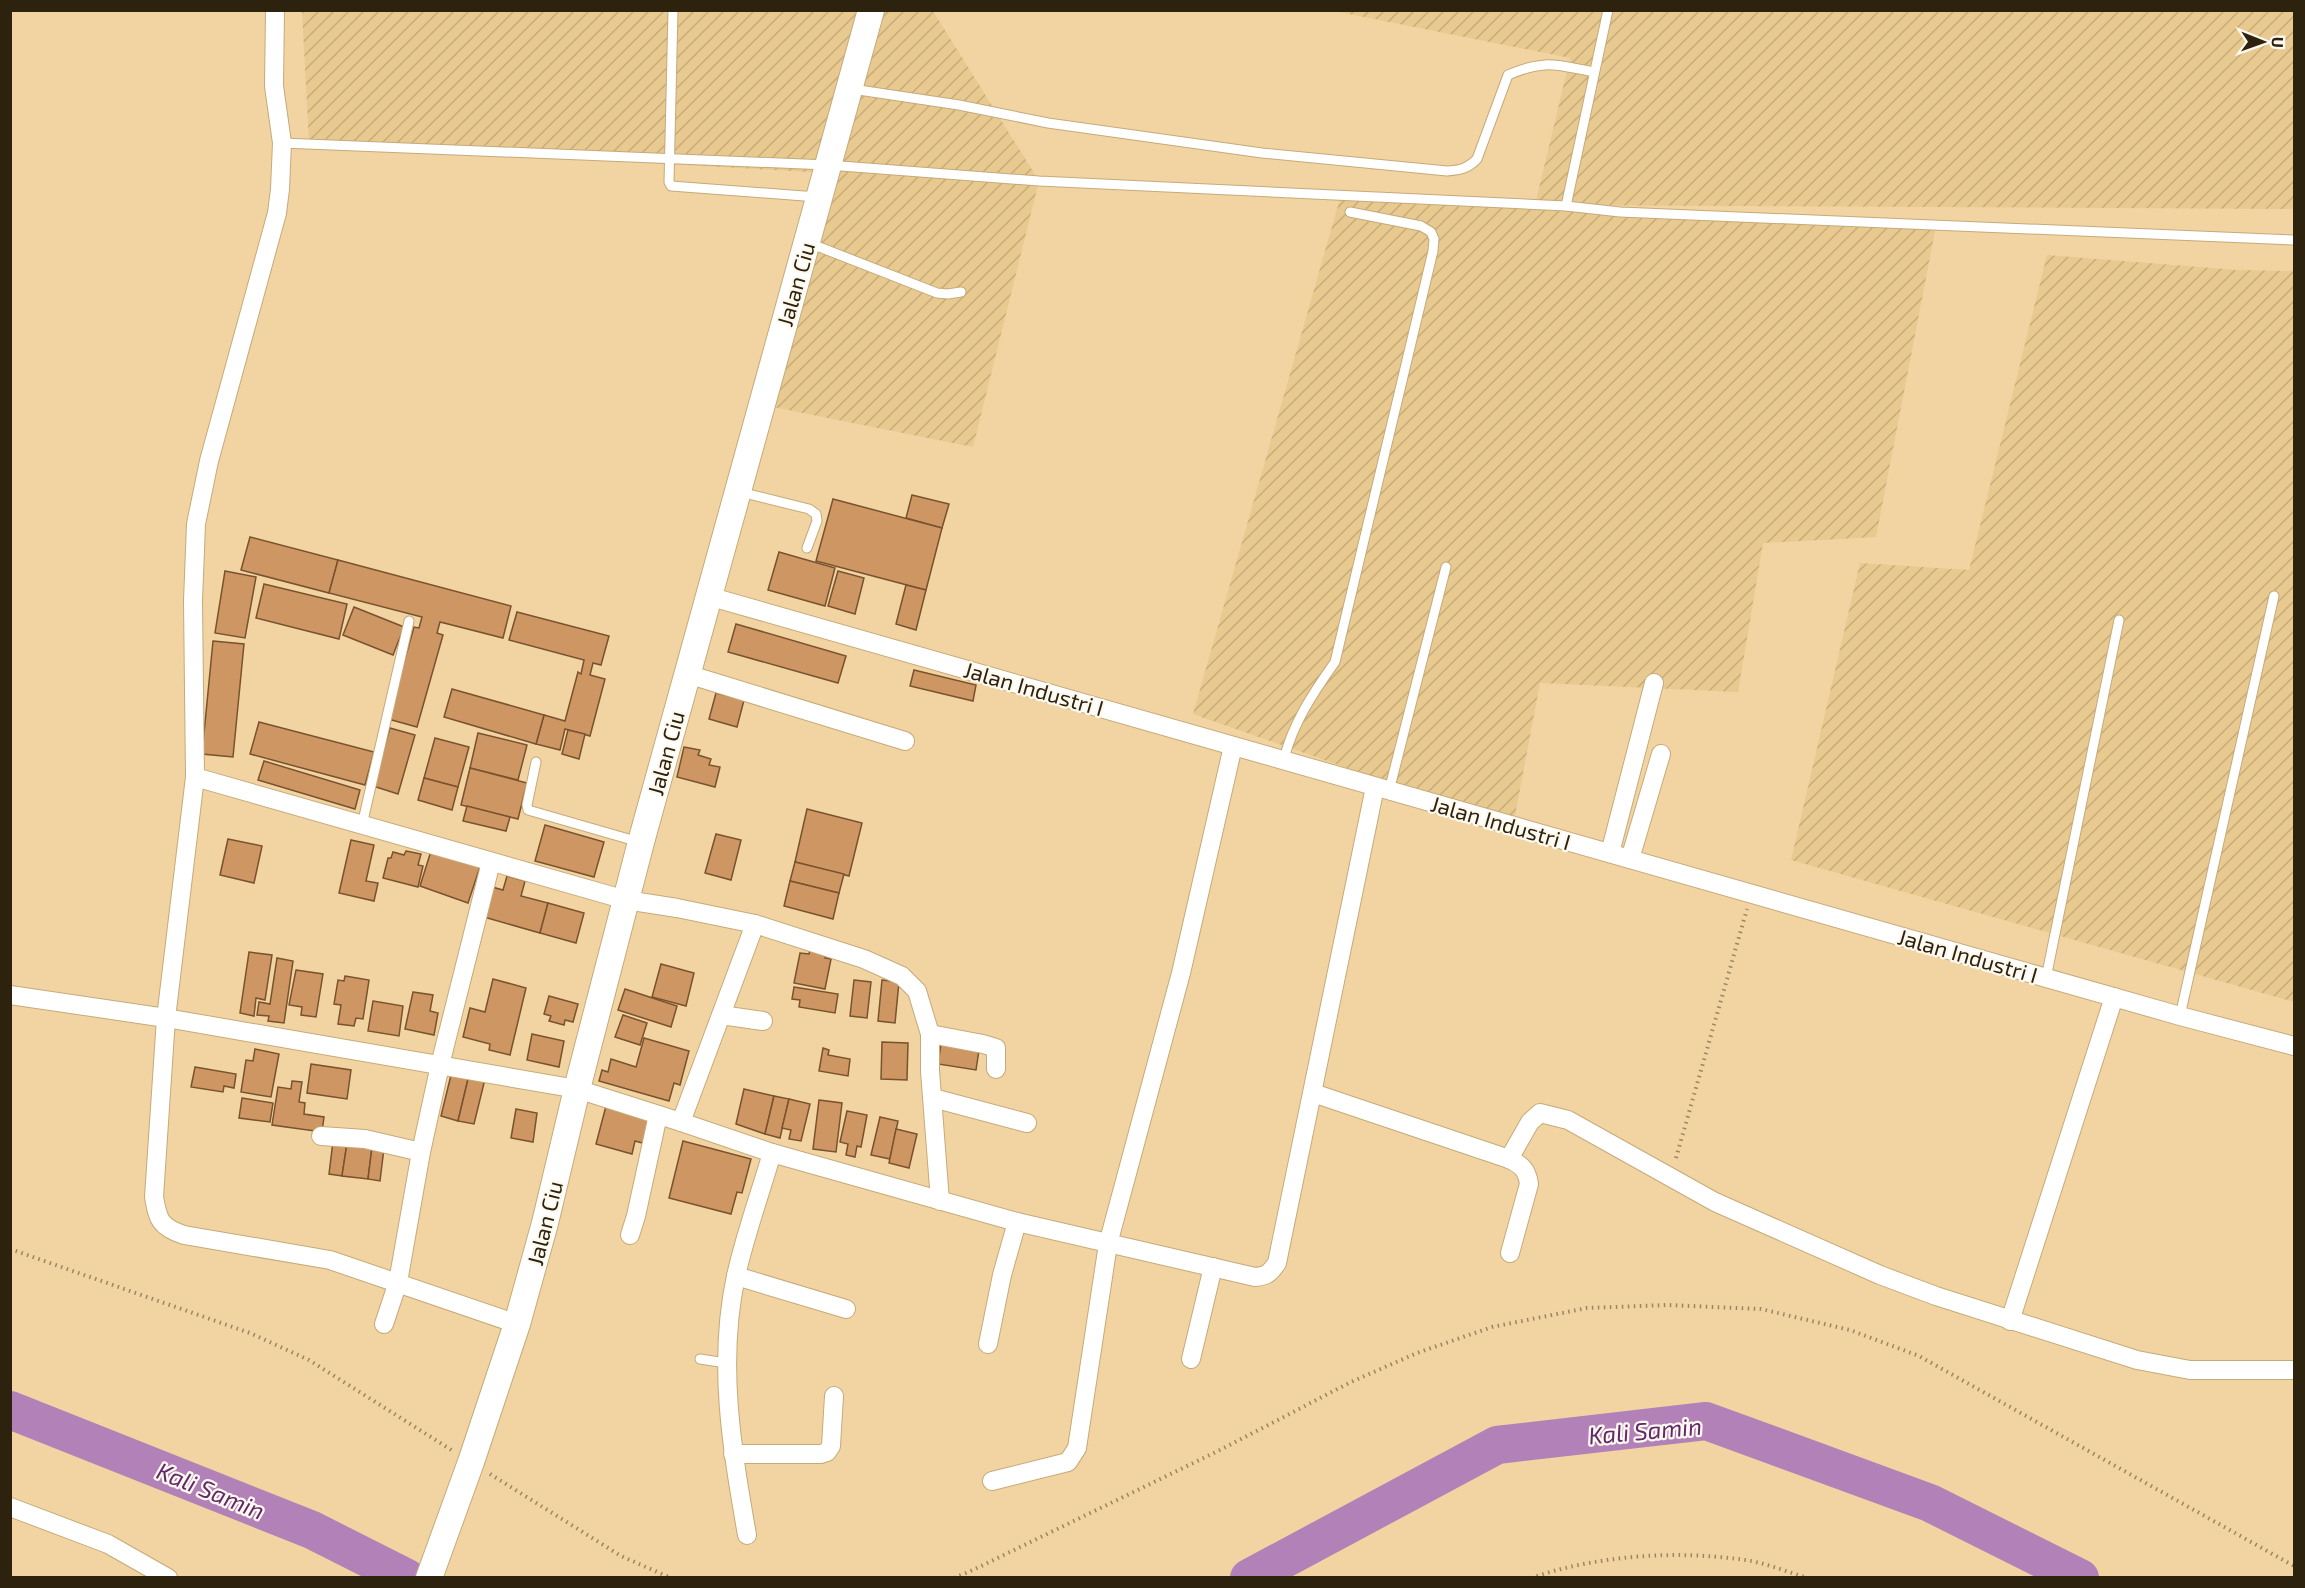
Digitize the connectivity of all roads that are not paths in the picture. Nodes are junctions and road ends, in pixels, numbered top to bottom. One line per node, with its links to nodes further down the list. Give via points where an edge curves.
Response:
1 (275, 10): 7 (street, via 274,86)
2 (673, 10): 8 (lane)
3 (871, 10): 6 (street, Jalan Ciu)
4 (1608, 10): 5 (lane)
5 (1594, 72): 6 (lane, via 1551,64 1530,66 1508,75 1477,159 1461,170 1262,153 1048,123); 11 (lane)
6 (849, 89): 9 (street, Jalan Ciu)
7 (282, 143): 8 (lane); 30 (street, via 277,213 196,524)
8 (669, 158): 9 (lane); 10 (lane, via 669,182 674,188)
9 (828, 165): 10 (street, Jalan Ciu); 11 (lane, via 1039,181)
10 (820, 197): 14 (street, Jalan Ciu)
11 (1566, 206): 13 (lane, via 1620,212)
12 (1350, 212): 28 (lane, via 1421,226 1431,232 1433,251 1335,663 1313,692)
13 (2295, 240)
14 (807, 242): 15 (lane, via 937,293); 16 (street, Jalan Ciu)
15 (961, 292)
16 (738, 491): 17 (lane, via 816,514); 19 (street, Jalan Ciu)
17 (807, 548)
18 (1446, 567): 31 (lane)
19 (708, 596): 23 (street, Jalan Ciu); 26 (street, Jalan Industri I)
20 (2274, 596): 43 (lane)
21 (2119, 620): 39 (lane)
22 (409, 621): 32 (lane)
23 (687, 674): 25 (street); 33 (street, Jalan Ciu)
24 (1654, 683): 34 (street)
25 (905, 741)
26 (1233, 746): 28 (street, Jalan Industri I); 63 (street, via 1179,982)
27 (1661, 754): 35 (street)
28 (1284, 759): 31 (street, Jalan Industri I)
29 (536, 762): 33 (lane, via 528,810)
30 (195, 777): 32 (street); 44 (street)
31 (1382, 788): 34 (street, Jalan Industri I); 51 (street)
32 (362, 825): 36 (street)
33 (641, 842): 37 (street, Jalan Ciu)
34 (1610, 853): 35 (street, Jalan Industri I)
35 (1630, 859): 39 (street, Jalan Industri I)
36 (491, 862): 37 (street); 48 (street)
37 (626, 900): 38 (street); 50 (street, Jalan Ciu)
38 (755, 924): 42 (street); 46 (street, via 864,959 902,976 917,991)
39 (2046, 978): 41 (street, Jalan Industri I)
40 (10, 995): 44 (street)
41 (2114, 997): 43 (street, Jalan Industri I); 69 (street)
42 (721, 1015): 45 (street); 54 (street)
43 (2180, 1016): 47 (street, Jalan Industri I)
44 (166, 1018): 48 (street); 67 (street, via 154,1197 158,1218 169,1230 184,1235 313,1256)
45 (763, 1021)
46 (930, 1034): 49 (street, via 996,1048); 52 (street)
47 (2295, 1046)
48 (440, 1065): 50 (street); 57 (street)
49 (996, 1070)
50 (577, 1089): 53 (street); 71 (street, Jalan Ciu)
51 (1313, 1093): 59 (street); 65 (street, via 1277,1263 1270,1274 1254,1277)
52 (933, 1098): 55 (street); 60 (street)
53 (658, 1115): 54 (street); 62 (street)
54 (681, 1122): 58 (street)
55 (1027, 1123)
56 (321, 1136): 57 (street, via 365,1139)
57 (421, 1152): 67 (street)
58 (772, 1153): 60 (street); 66 (street)
59 (1509, 1159): 64 (street, via 1521,1165 1529,1184); 69 (street, via 1530,1122 1540,1113 1568,1120 1715,1202 1880,1275)
60 (940, 1201): 61 (street)
61 (1017, 1222): 63 (street); 72 (street)
62 (630, 1236)
63 (1108, 1244): 65 (street); 79 (street, via 1077,1448 1068,1461)
64 (1510, 1253)
65 (1213, 1267): 74 (street)
66 (736, 1275): 68 (street); 75 (street)
67 (398, 1282): 70 (street); 71 (street)
68 (846, 1309)
69 (2010, 1321): 76 (street, via 2137,1360 2190,1370)
70 (384, 1324)
71 (518, 1324): 83 (street, Jalan Ciu)
72 (988, 1344)
73 (700, 1359): 75 (lane)
74 (1191, 1359)
75 (726, 1363): 78 (street)
76 (2295, 1370)
77 (834, 1396): 78 (street, via 831,1446 827,1452)
78 (733, 1454): 81 (street)
79 (992, 1481)
80 (10, 1507): 82 (street, via 108,1544)
81 (747, 1535)
82 (168, 1578)
83 (429, 1578)

